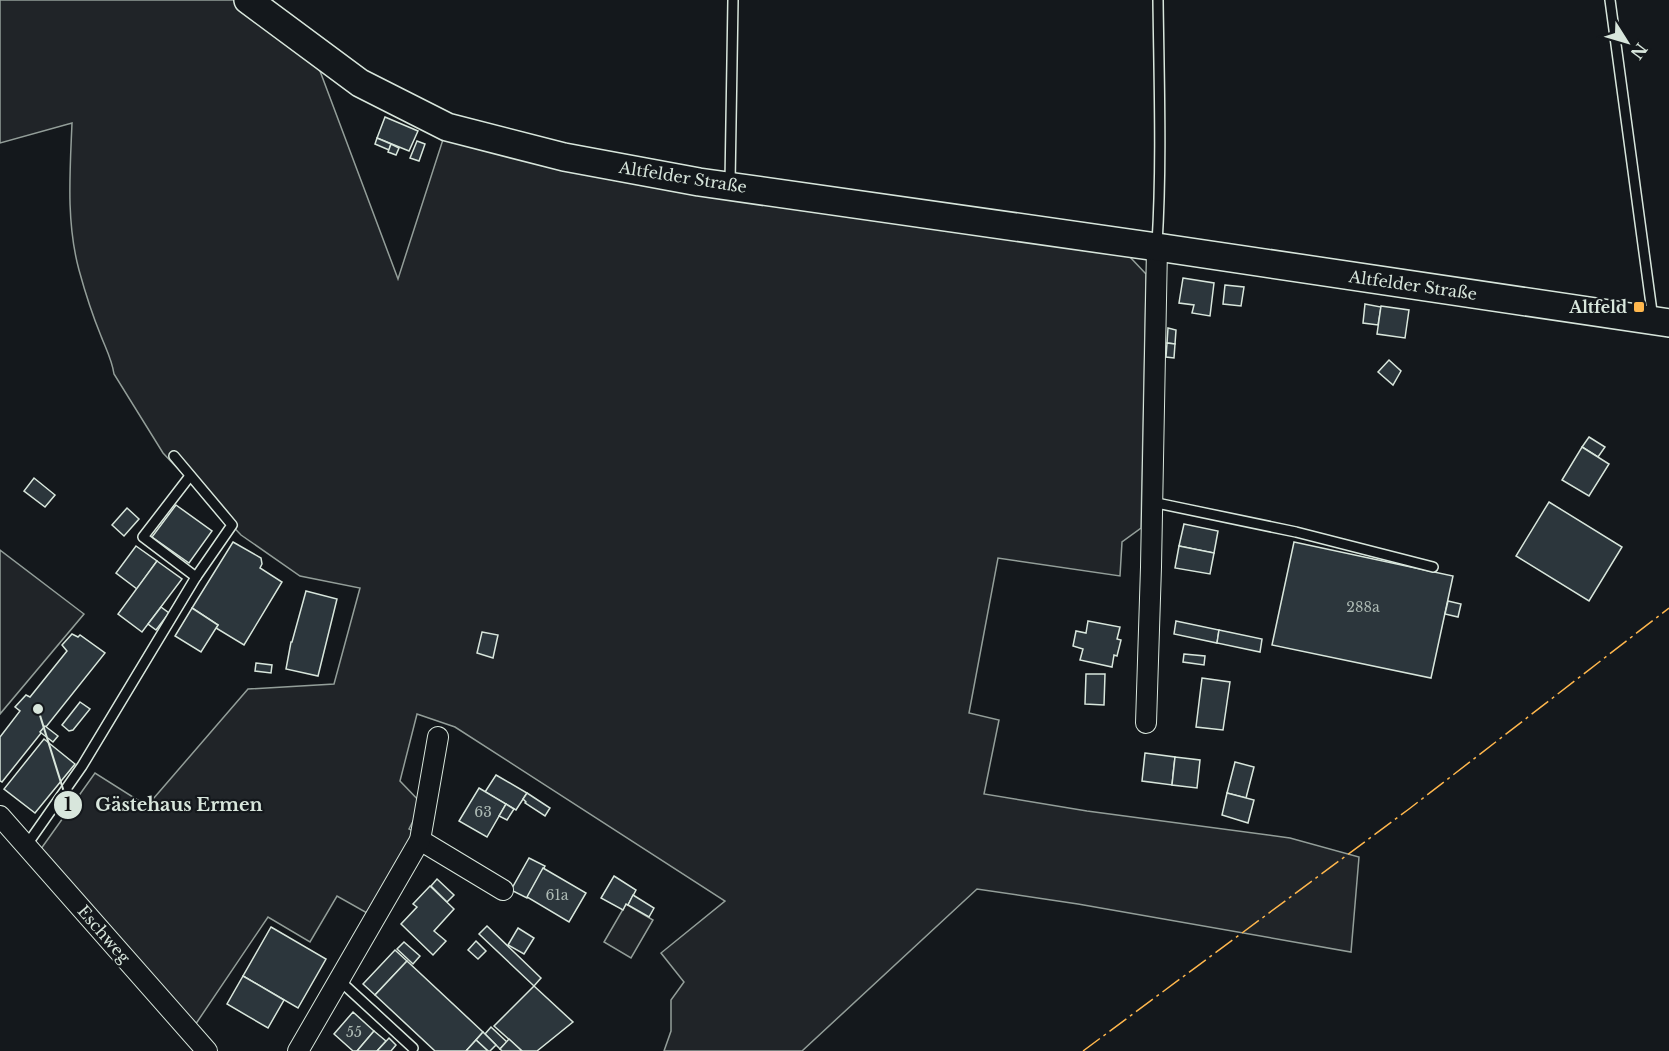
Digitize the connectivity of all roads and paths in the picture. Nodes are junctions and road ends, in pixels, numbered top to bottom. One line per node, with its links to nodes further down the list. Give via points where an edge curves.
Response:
1 (248, 0): 5 (street, Altfelder Straße, via 360,83 447,127 564,157)
2 (733, 0): 5 (lane)
3 (1158, 0): 6 (lane)
4 (1610, 0): 7 (lane)
5 (730, 186): 6 (street, Altfelder Straße)
6 (1157, 247): 7 (street, Altfelder Straße); 10 (street)
7 (1661, 322)
8 (174, 456): 9 (lane)
9 (190, 476): 12 (lane, via 232,525); 12 (lane, via 143,537)
10 (1152, 502): 11 (lane, via 1296,532); 13 (street)
11 (1433, 567)
12 (196, 578): 17 (lane, via 82,766)
13 (1146, 723)
14 (438, 737): 16 (street)
15 (0, 816): 17 (street, Eschweg)
16 (420, 840): 18 (street); 19 (street)
17 (26, 846): 21 (street, Eschweg)
18 (503, 890)
19 (339, 980): 20 (lane); 22 (street)
20 (413, 1048)
21 (207, 1051)
22 (298, 1051)

